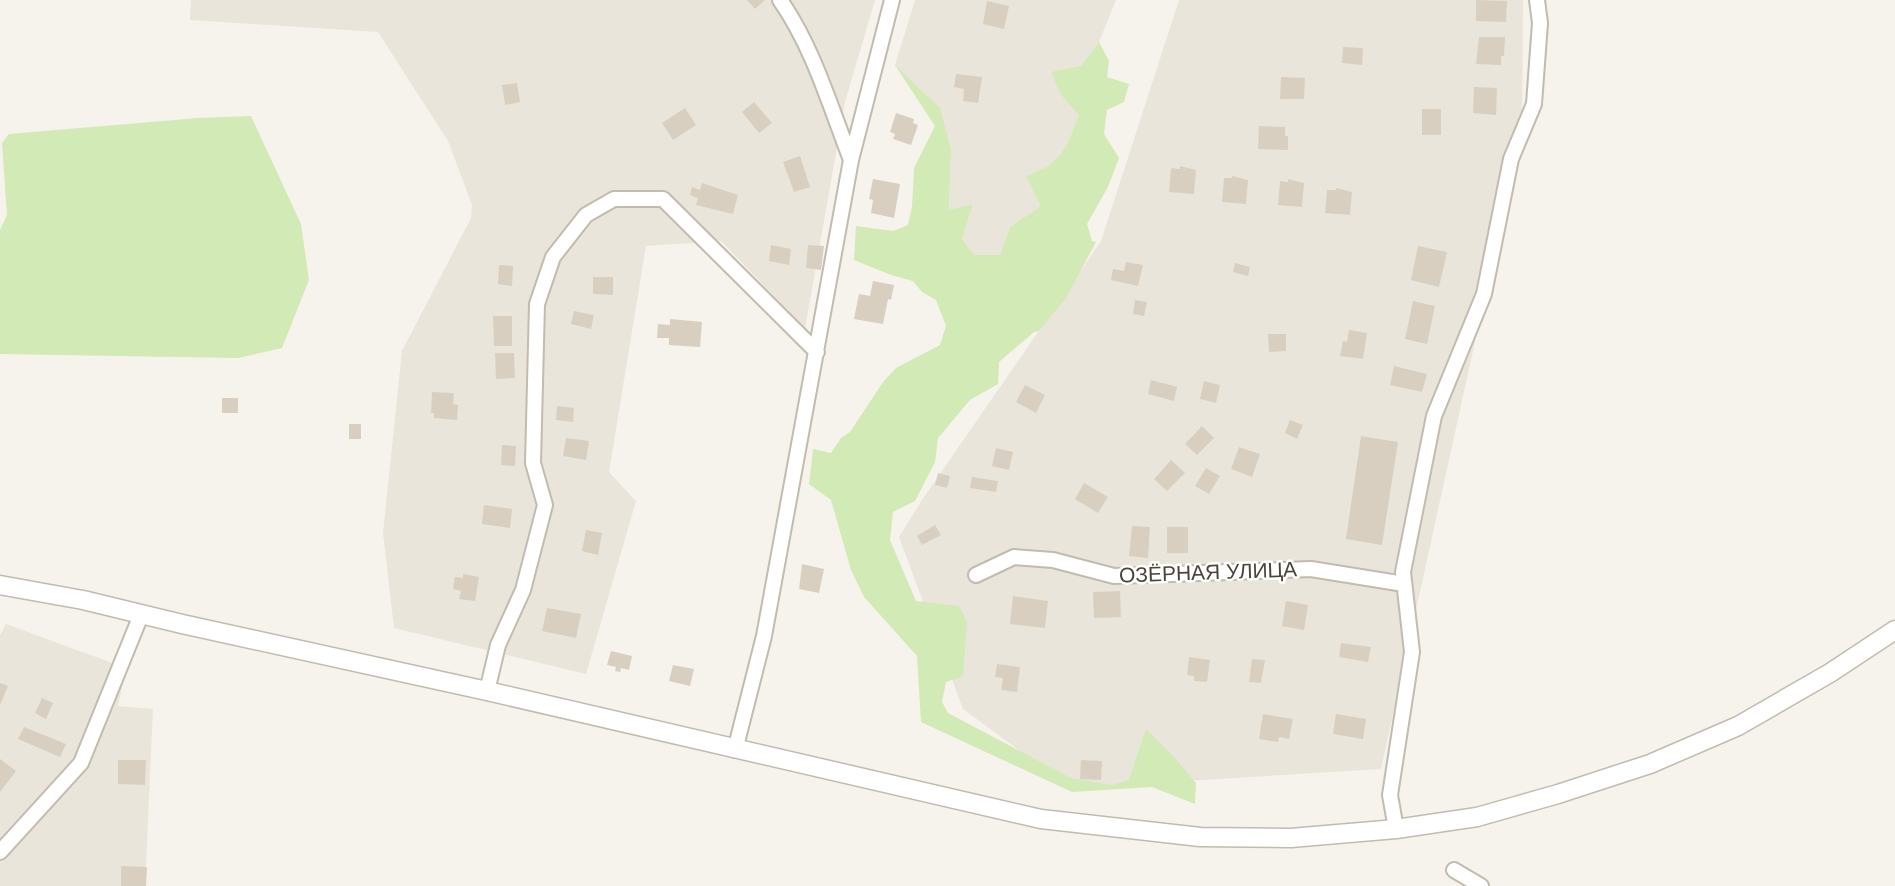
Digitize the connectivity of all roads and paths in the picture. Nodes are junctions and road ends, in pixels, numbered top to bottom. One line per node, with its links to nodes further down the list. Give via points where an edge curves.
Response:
1 (780, 0): 4 (street, via 809,52)
2 (892, 0): 4 (street)
3 (1537, 0): 7 (street, via 1540,23 1534,104 1511,159 1484,294 1434,416)
4 (851, 160): 5 (street)
5 (817, 352): 11 (street, via 663,199 614,199 586,215 553,257 537,304 533,463 545,505 523,590 498,645); 12 (street, via 764,636)
6 (976, 575): 7 (street, ОЗЁРНАЯ УЛИЦА, via 1014,557 1053,560 1114,576 1311,569)
7 (1404, 584): 13 (street, via 1412,652 1390,795)
8 (0, 585): 9 (street)
9 (141, 615): 11 (street); 14 (street, via 81,764)
10 (1895, 629): 13 (street, via 1738,726 1650,764 1477,817)
11 (487, 691): 12 (street)
12 (735, 750): 13 (street, via 1041,819 1136,831 1200,838 1291,838)
13 (1396, 829)
14 (0, 852)
15 (1454, 870): 16 (street)
16 (1481, 886)

